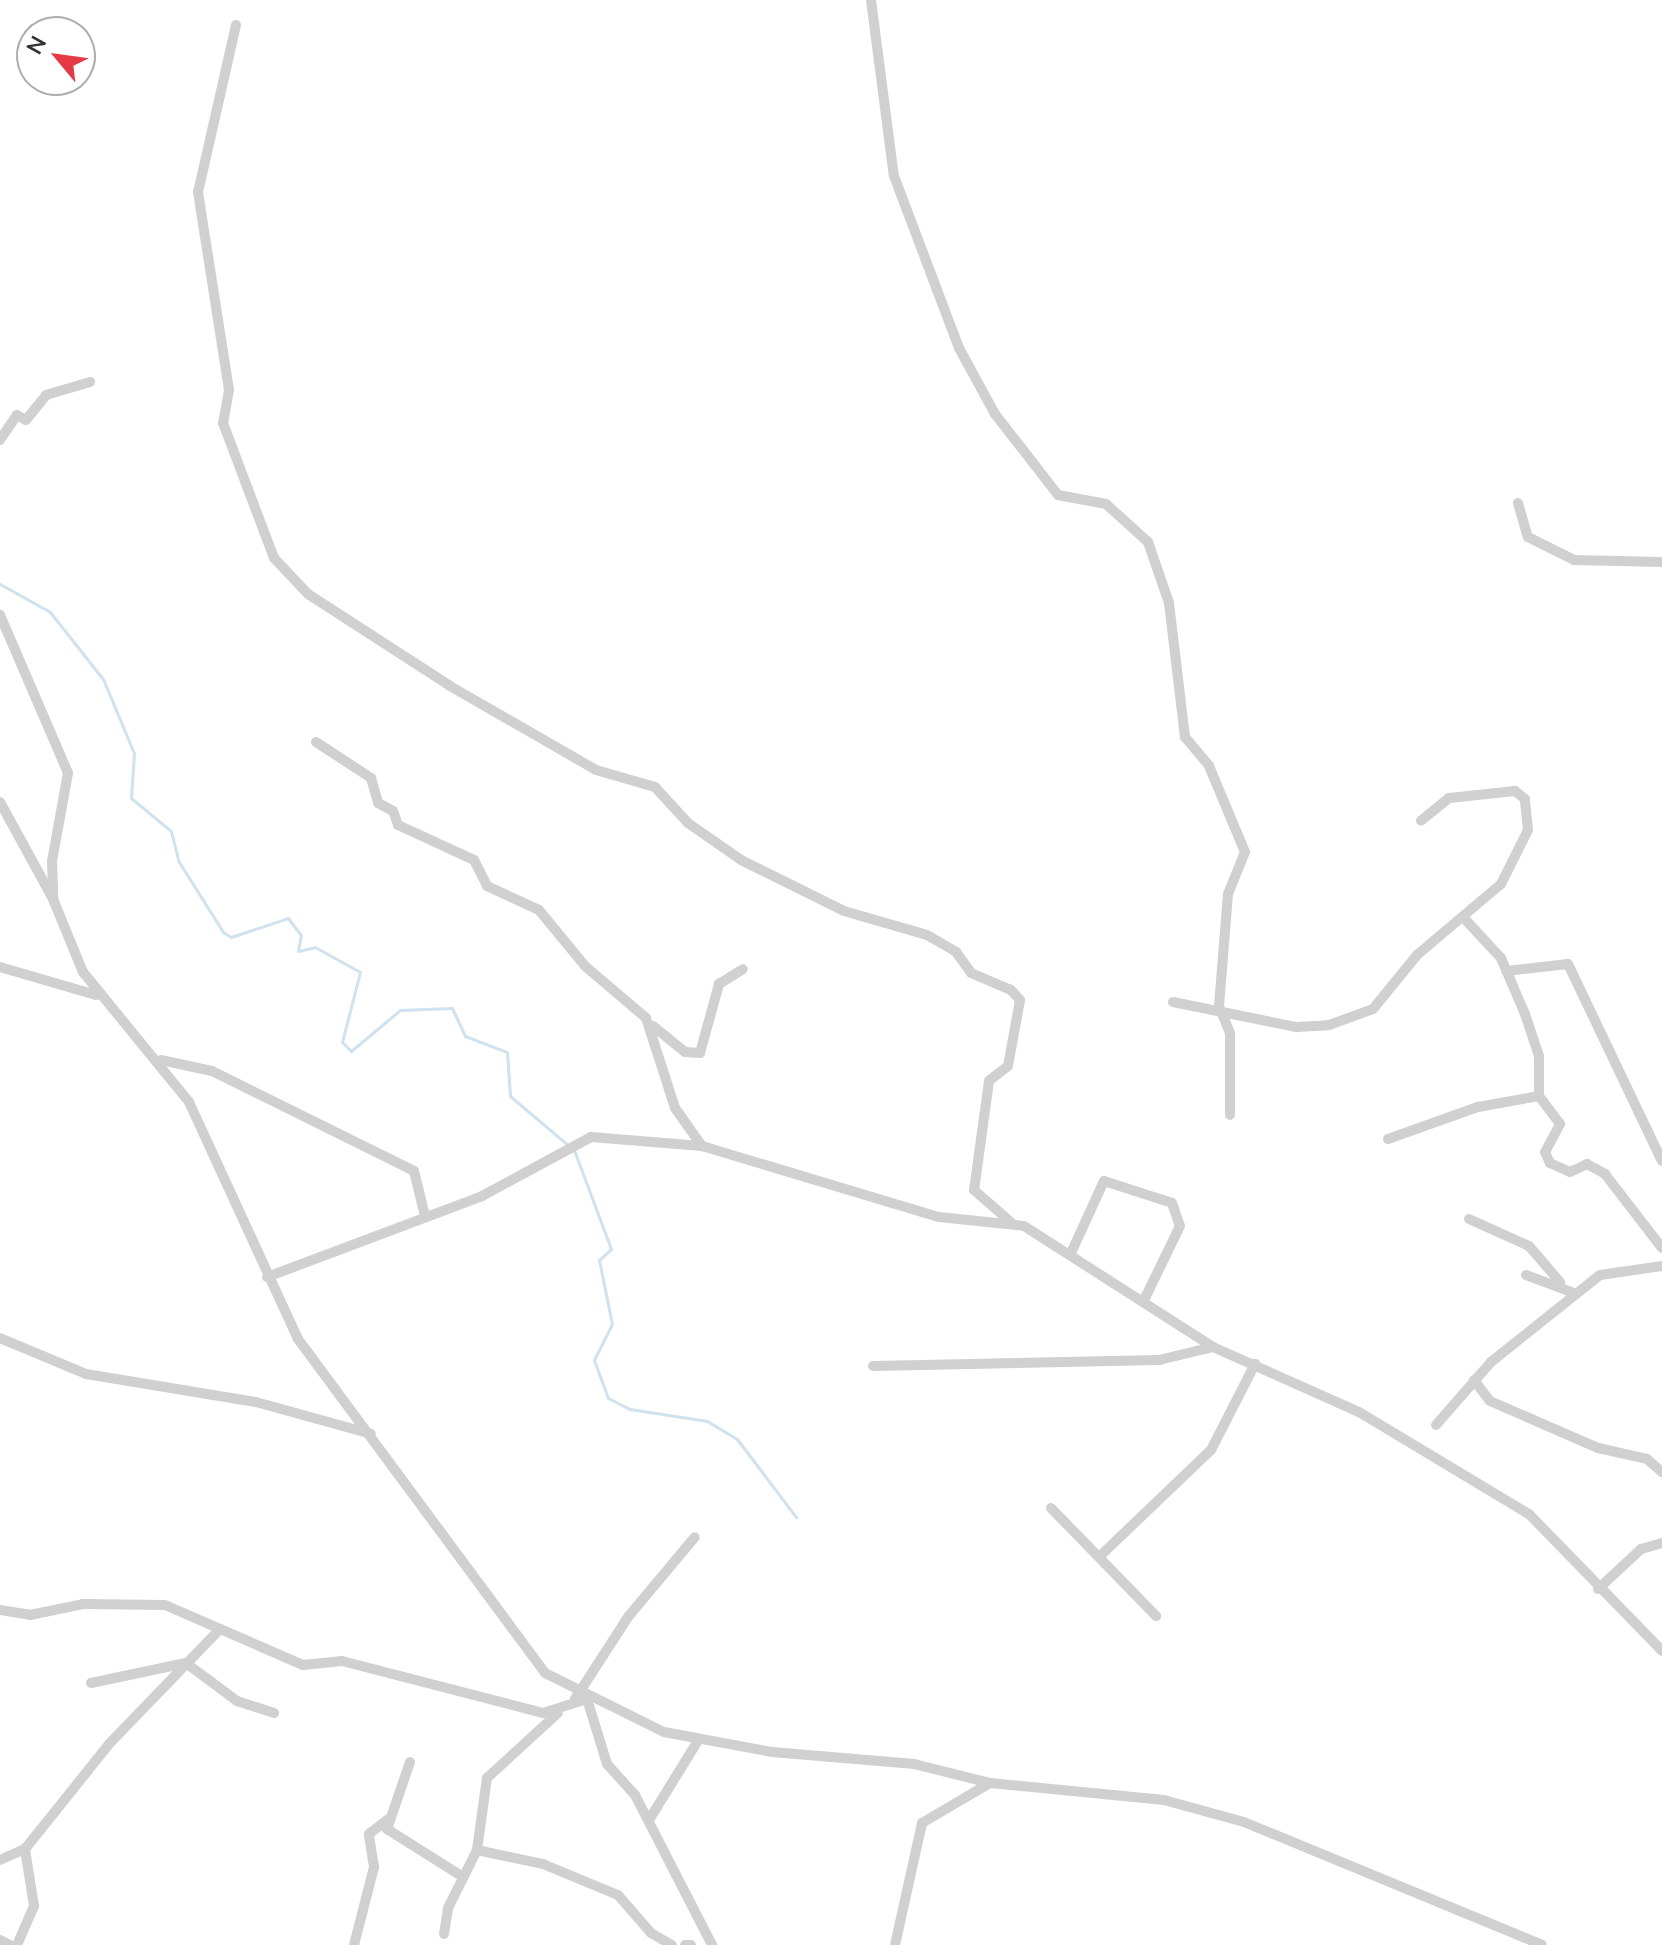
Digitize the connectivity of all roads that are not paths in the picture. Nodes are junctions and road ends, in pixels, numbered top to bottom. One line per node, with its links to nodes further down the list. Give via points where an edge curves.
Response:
1 (871, 0): 18 (street, via 894,176 959,348 995,414 1058,495 1106,504 1148,542 1169,603 1185,737 1209,766 1245,852 1228,894)
2 (236, 25): 28 (street, via 198,192 229,390 223,423 274,558 308,594 450,686 596,770 655,787 697,830 741,860 844,911 927,935 956,952 971,973 1011,990 1020,1000 1008,1066 989,1081 974,1190)
3 (90, 382): 4 (street, via 46,395 26,420 17,415)
4 (0, 440)
5 (1518, 503): 6 (street, via 1528,537 1574,560 1602,566)
6 (1662, 562)
7 (0, 615): 11 (street, via 68,773 52,861)
8 (316, 742): 19 (street, via 371,778 378,803 393,811 398,825 474,860 487,886 539,910 560,941)
9 (0, 802): 11 (street)
10 (1421, 821): 12 (street, via 1449,798 1515,791 1525,799 1522,850 1501,884)
11 (53, 899): 16 (street)
12 (1463, 917): 15 (street); 18 (street, via 1417,955 1373,1009 1329,1025 1255,1024)
13 (0, 967): 16 (street)
14 (743, 969): 19 (street, via 719,984 700,1053 685,1052)
15 (1506, 971): 21 (street, via 1539,1056); 25 (street, via 1568,964)
16 (96, 995): 20 (street)
17 (1173, 1002): 18 (street)
18 (1219, 1006): 22 (street, via 1230,1033)
19 (653, 1026): 24 (street, via 675,1108)
20 (161, 1060): 26 (street, via 212,1071 414,1171); 33 (street, via 189,1102)
21 (1539, 1096): 23 (street, via 1478,1107); 29 (street, via 1560,1124 1548,1144 1550,1163 1570,1172 1587,1164 1605,1174)
22 (1230, 1115)
23 (1388, 1139)
24 (702, 1146): 26 (street, via 614,1137 571,1145 482,1196); 28 (street, via 939,1217)
25 (1662, 1161)
26 (425, 1216): 33 (street)
27 (1469, 1219): 34 (street, via 1529,1246)
28 (1013, 1224): 30 (street)
29 (1662, 1248)
30 (1071, 1253): 36 (street); 36 (street, via 1104,1181 1172,1203 1180,1226)
31 (1662, 1266): 35 (street, via 1600,1275)
32 (1526, 1275): 34 (street)
33 (267, 1277): 43 (street, via 298,1339)
34 (1560, 1282): 35 (street)
35 (1574, 1293): 41 (street)
36 (1144, 1300): 38 (street)
37 (0, 1338): 43 (street, via 86,1374 256,1402)
38 (1213, 1347): 39 (street); 40 (street, via 1159,1360)
39 (1255, 1364): 48 (street, via 1211,1450); 49 (street, via 1359,1412 1491,1489 1529,1514)
40 (873, 1366)
41 (1474, 1380): 42 (street); 44 (street, via 1490,1401 1598,1448 1647,1459)
42 (1436, 1425)
43 (371, 1434): 56 (street, via 506,1626 545,1673)
44 (1662, 1472)
45 (1051, 1508): 48 (street)
46 (695, 1537): 56 (street, via 628,1617)
47 (1662, 1543): 49 (street, via 1641,1549)
48 (1099, 1557): 51 (street)
49 (1598, 1589): 53 (street)
50 (0, 1610): 52 (street, via 30,1615 144,1602 189,1613)
51 (1156, 1616)
52 (218, 1631): 54 (street); 58 (street, via 303,1665 342,1661)
53 (1662, 1651)
54 (186, 1663): 55 (street); 57 (street, via 237,1701); 64 (street)
55 (91, 1683)
56 (583, 1696): 58 (street); 59 (street, via 650,1727); 63 (street, via 607,1764)
57 (274, 1713)
58 (558, 1713): 65 (street, via 494,1765 483,1790)
59 (699, 1739): 61 (street, via 914,1764); 63 (street)
60 (410, 1762): 62 (street)
61 (990, 1783): 75 (street, via 922,1823); 76 (street, via 1164,1800 1244,1822)
62 (387, 1820): 67 (street, via 392,1838); 72 (street, via 369,1834 374,1867)
63 (649, 1820): 74 (street)
64 (25, 1849): 66 (street); 71 (street, via 34,1906)
65 (477, 1850): 67 (street); 73 (street, via 543,1864 618,1895 651,1933)
66 (0, 1860)
67 (463, 1877): 68 (street)
68 (444, 1934)
69 (0, 1940): 70 (street)
70 (10, 1945)
71 (17, 1945)
72 (354, 1945)
73 (672, 1945)
74 (712, 1945)
75 (895, 1945)
76 (1542, 1945)

